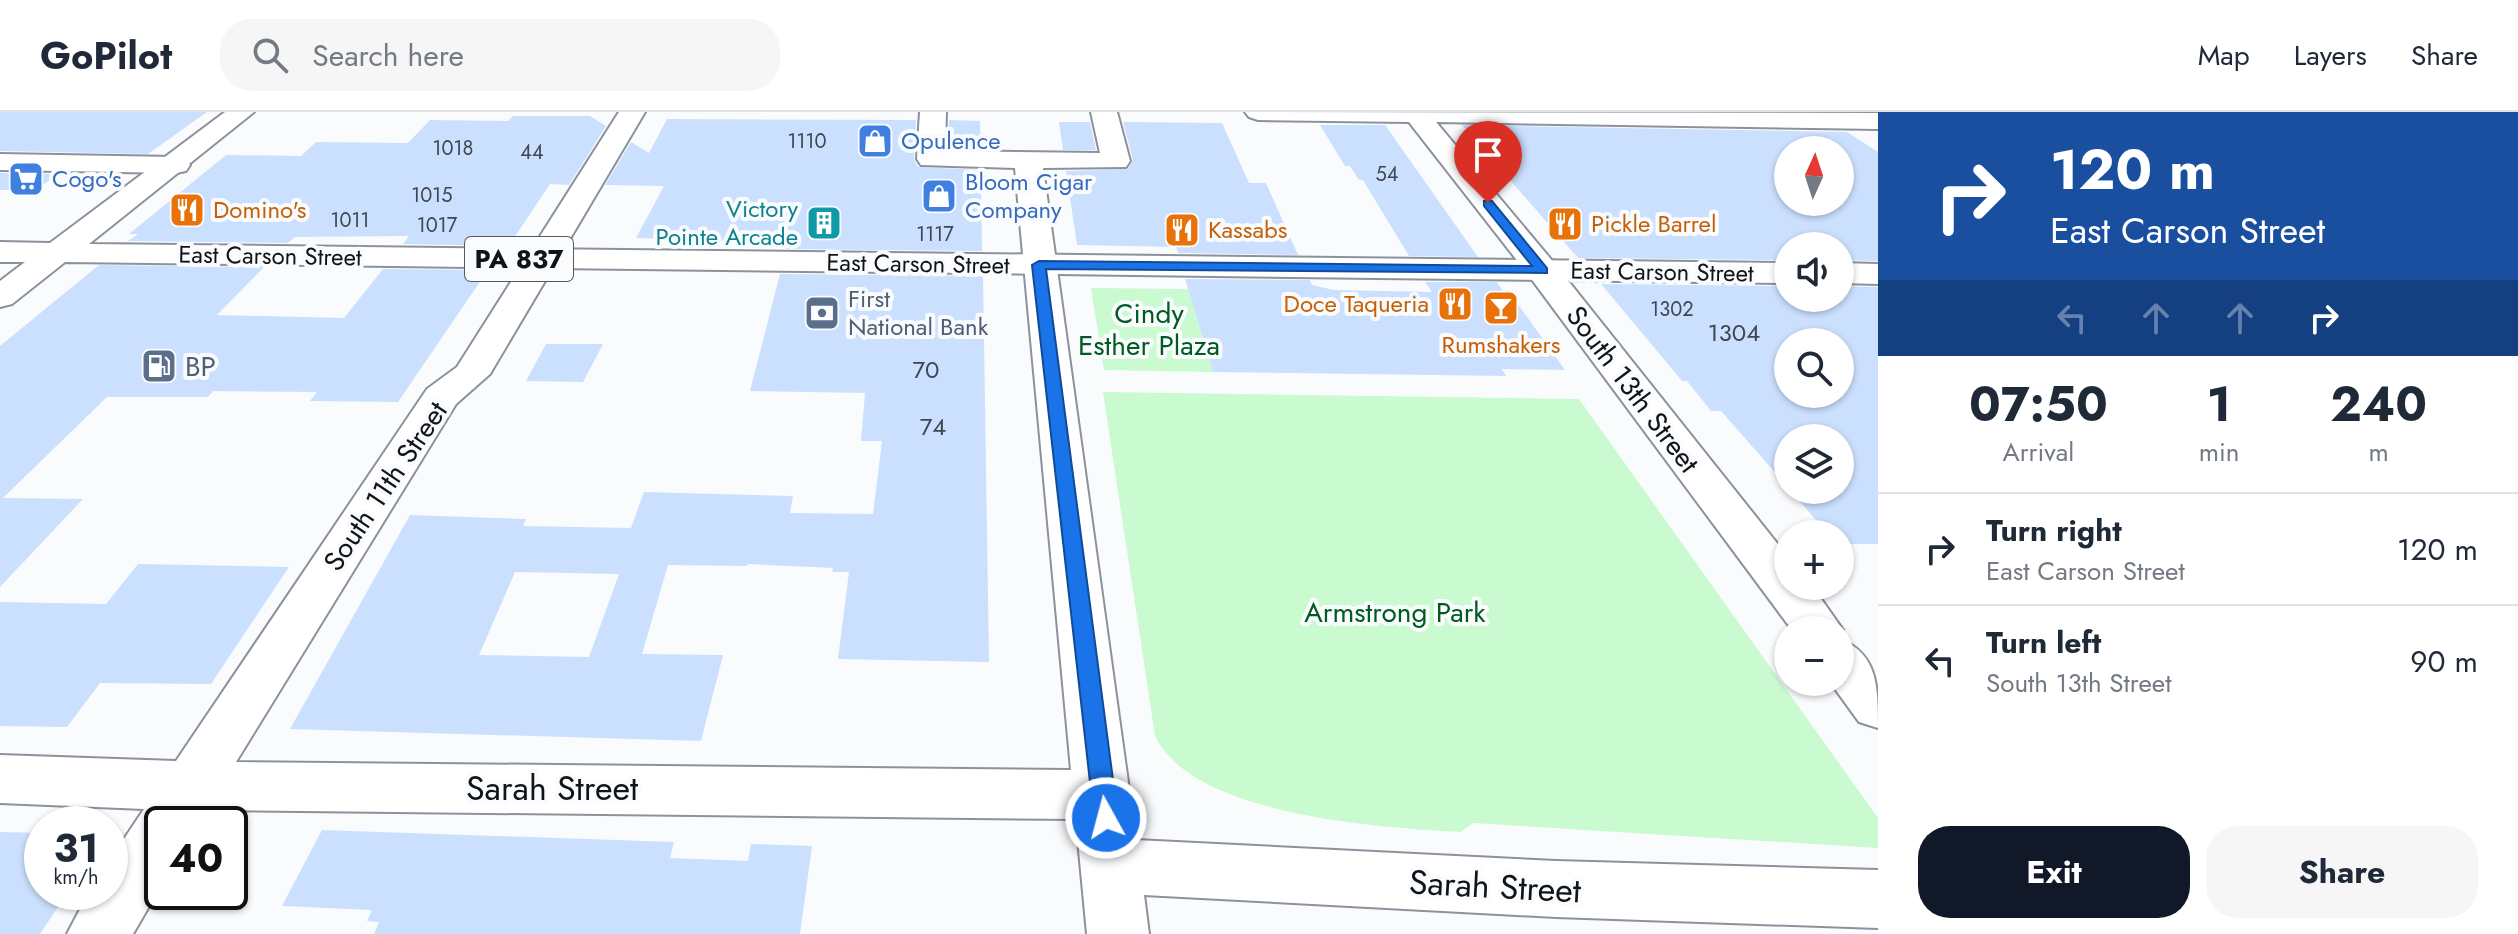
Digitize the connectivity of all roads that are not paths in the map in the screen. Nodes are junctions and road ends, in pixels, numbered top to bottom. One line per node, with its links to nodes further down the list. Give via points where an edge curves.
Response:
1 (241, 112): 10 (street)
2 (632, 112): 13 (street, South 11th Street)
3 (933, 112): 8 (street, via 931,159)
4 (1104, 112): 8 (street, via 1116,161)
5 (1258, 112): 6 (street)
6 (1415, 113): 7 (street); 15 (street, South 13th Street)
7 (1868, 121)
8 (1028, 160): 14 (street)
9 (0, 162): 10 (street)
10 (176, 165): 12 (street)
11 (0, 252): 12 (street, East Carson Street / PA 837)
12 (58, 253): 13 (street, East Carson Street / PA 837); 19 (street)
13 (543, 259): 14 (street, East Carson Street / PA 837); 25 (street, South 11th Street, via 471,374 441,397)
14 (1039, 265): 15 (street, East Carson Street / PA 837); 24 (street)
15 (1542, 270): 16 (street, East Carson Street / PA 837); 20 (street, South 13th Street)
16 (1774, 273)
17 (1854, 273): 18 (street)
18 (1878, 274)
19 (0, 297)
20 (1808, 616)
21 (1854, 676): 22 (street)
22 (1878, 707)
23 (0, 779): 26 (street, Sarah Street)
24 (1103, 795): 27 (street, Sarah Street); 29 (street)
25 (177, 806)
26 (144, 807)
27 (248, 812)
28 (144, 859): 31 (street, South 11th Street)
29 (1112, 866): 30 (street, Sarah Street); 32 (street)
30 (1878, 899)
31 (98, 934)
32 (1118, 934)

